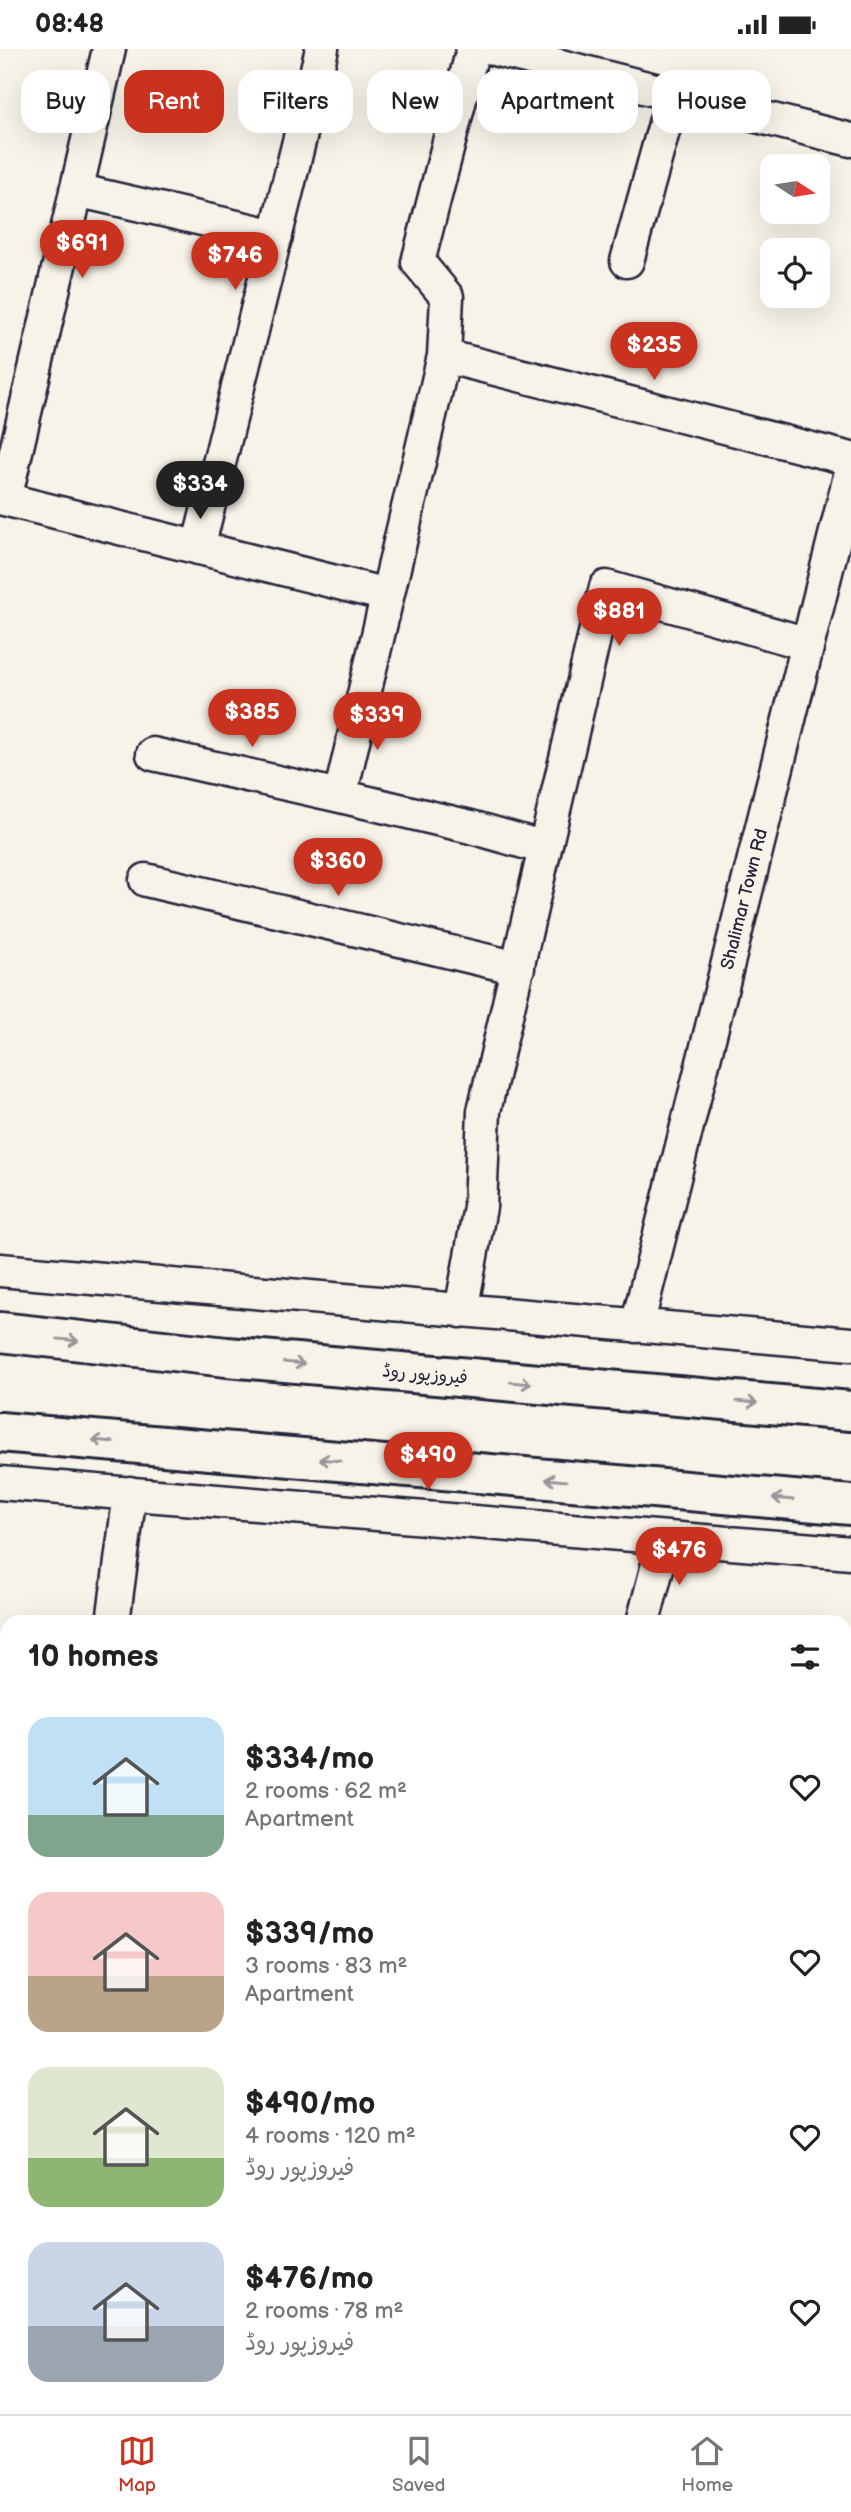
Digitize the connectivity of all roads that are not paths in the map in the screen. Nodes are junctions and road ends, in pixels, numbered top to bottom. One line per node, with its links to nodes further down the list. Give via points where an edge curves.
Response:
1 (109, 49): 9 (street)
2 (322, 49): 10 (street)
3 (473, 49): 12 (street, via 418,262 447,297)
4 (494, 49): 5 (street)
5 (652, 89)
6 (771, 120): 8 (street)
7 (663, 133): 11 (street)
8 (851, 140)
9 (76, 190): 10 (street); 15 (street)
10 (276, 236): 17 (street)
11 (627, 261)
12 (444, 356): 13 (street); 18 (street)
13 (851, 459)
14 (851, 473): 16 (street, Shalimar Town Rd)
15 (2, 499): 17 (street)
16 (846, 511): 19 (street, Shalimar Town Rd)
17 (198, 548): 18 (street)
18 (387, 594): 21 (street)
19 (808, 644): 22 (street, via 606,587); 27 (street, Shalimar Town Rd)
20 (153, 754): 21 (street)
21 (340, 796): 22 (street)
22 (545, 848): 24 (street)
23 (146, 880): 24 (street)
24 (518, 968): 26 (street, via 484,1111 480,1207)
25 (0, 1270): 26 (street)
26 (461, 1311): 27 (street)
27 (637, 1326): 29 (street)
28 (0, 1332): 30 (highway, فیروزپور روڈ, one-way to 30, via 227,1357)
29 (851, 1343)
30 (851, 1411)
31 (0, 1432): 34 (highway, one-way to 31)
32 (0, 1483): 33 (street)
33 (130, 1493): 35 (street); 37 (street)
34 (851, 1505)
35 (665, 1538): 36 (street); 38 (street)
36 (851, 1553)
37 (114, 1615)
38 (645, 1615)

